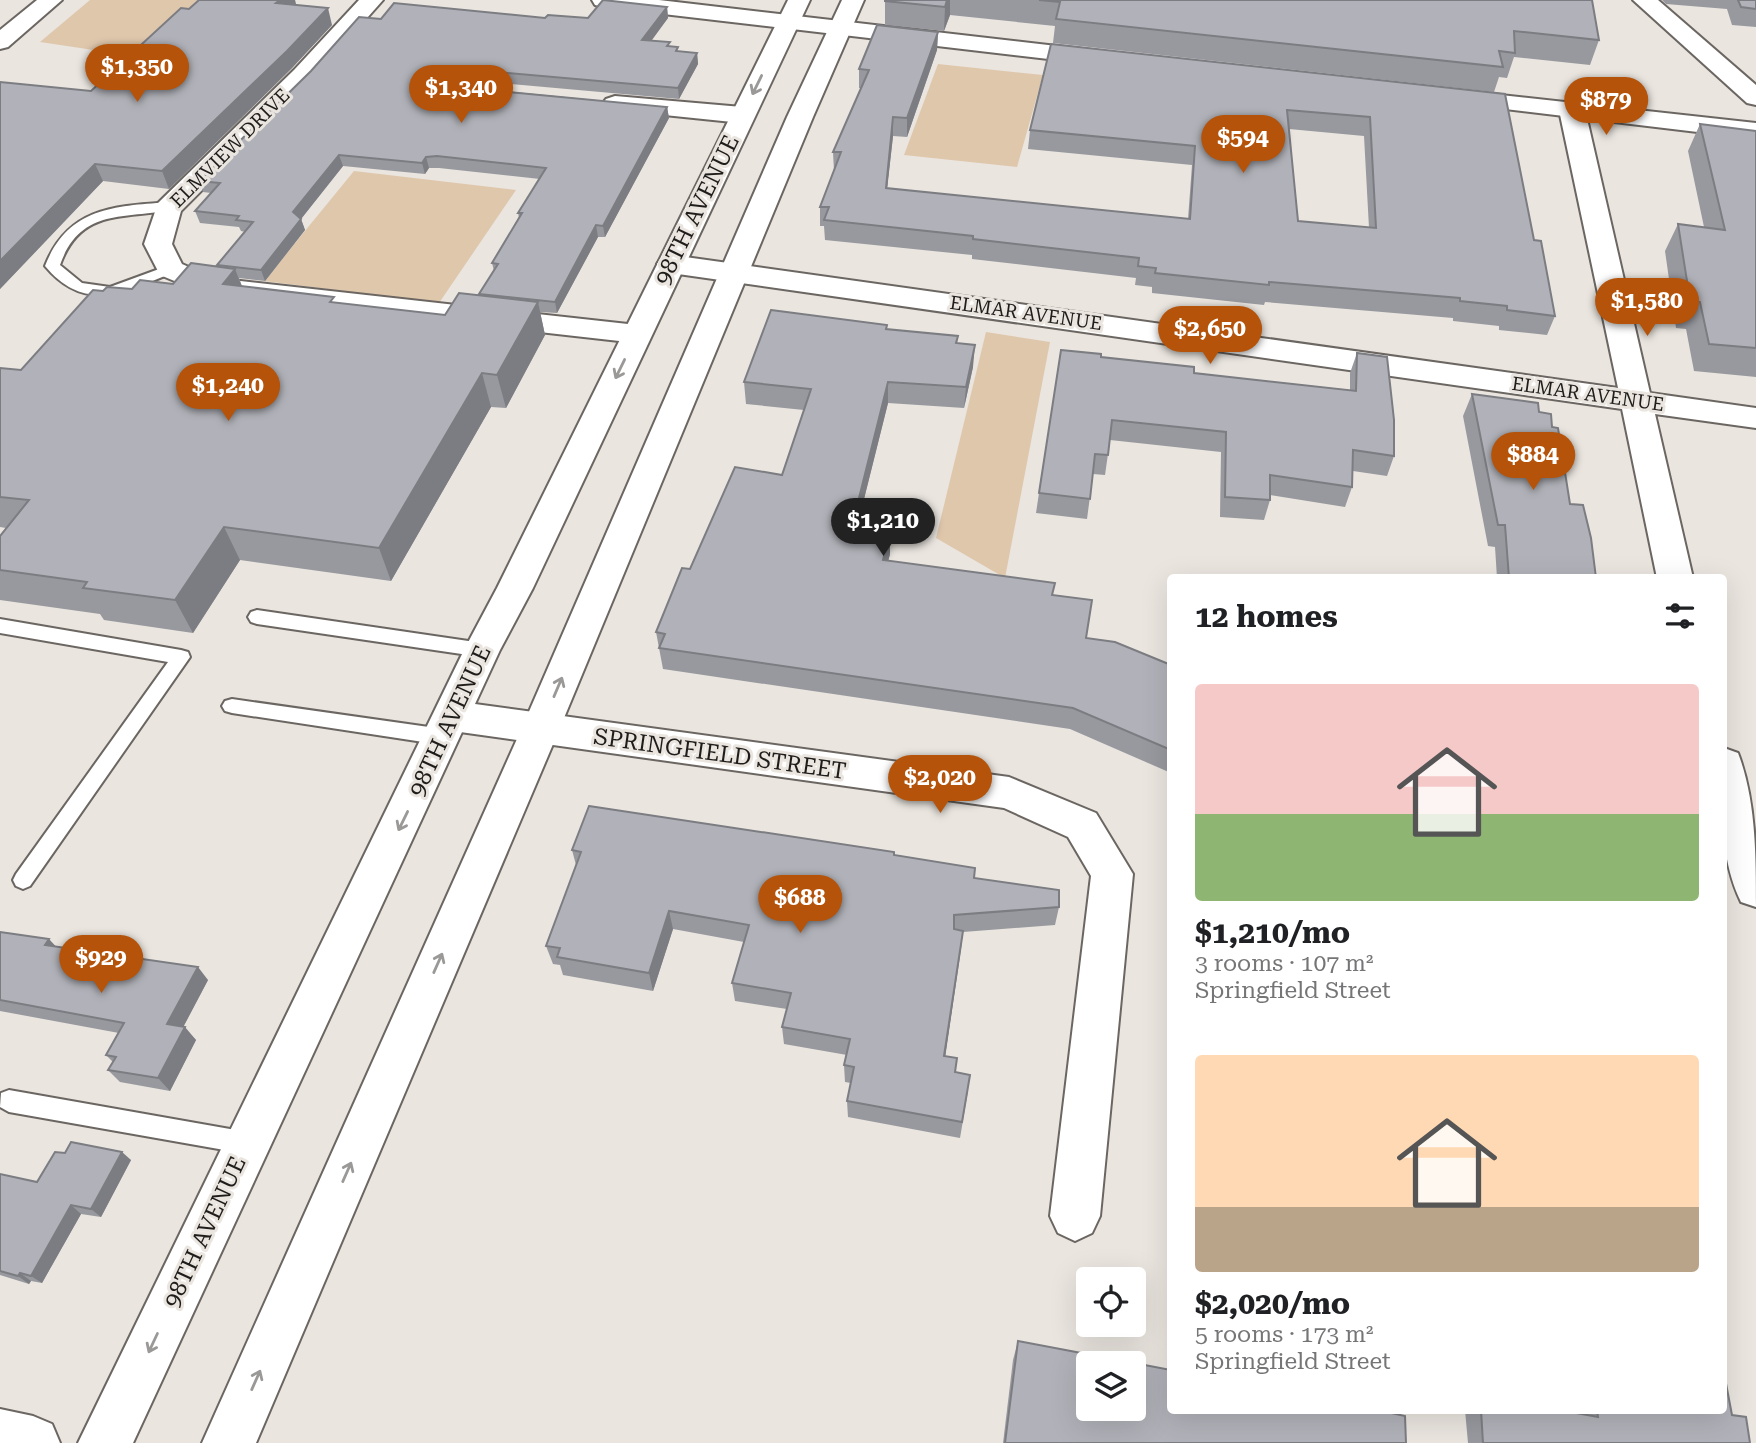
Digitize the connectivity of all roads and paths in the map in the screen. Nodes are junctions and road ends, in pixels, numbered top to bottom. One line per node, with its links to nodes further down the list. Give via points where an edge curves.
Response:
1 (51, 0): 8 (main road)
2 (372, 0): 16 (main road, ELMVIEW DRIVE)
3 (603, 0): 7 (main road)
4 (799, 0): 7 (main road, 98TH AVENUE)
5 (1644, 0): 11 (main road)
6 (846, 15): 7 (main road); 9 (main road); 19 (main road)
7 (786, 23): 14 (main road, 98TH AVENUE, one-way to 14)
8 (0, 42)
9 (1122, 60)
10 (1433, 94): 13 (main road)
11 (1756, 98)
12 (590, 102): 14 (main road)
13 (1572, 110): 15 (main road); 21 (main road)
14 (742, 115): 17 (main road, 98TH AVENUE)
15 (1756, 131)
16 (171, 206): 18 (main road, ELMVIEW DRIVE, via 158,244); 18 (lane, via 116,211 90,220 62,241 52,266 78,287 111,292)
17 (671, 264): 19 (main road, ELMAR AVENUE); 20 (main road, 98TH AVENUE)
18 (170, 270): 20 (main road, via 208,286)
19 (734, 271): 21 (main road, ELMAR AVENUE); 29 (main road, one-way to 19)
20 (637, 334): 26 (main road, 98TH AVENUE, one-way to 26)
21 (1634, 401): 22 (main road, ELMAR AVENUE); 23 (main road)
22 (1756, 418)
23 (1674, 574)
24 (257, 617): 26 (lane)
25 (0, 626): 32 (lane, via 181,657)
26 (482, 650): 28 (main road, 98TH AVENUE)
27 (232, 706): 28 (lane)
28 (448, 726): 29 (main road, SPRINGFIELD STREET); 34 (main road, 98TH AVENUE, one-way to 34)
29 (540, 730): 35 (main road, SPRINGFIELD STREET, via 1009,793 1082,825 1112,874); 39 (main road, one-way to 29)
30 (1727, 775): 31 (main road)
31 (1755, 879)
32 (23, 880)
33 (9, 1101): 34 (lane)
34 (247, 1143): 38 (main road, 98TH AVENUE, one-way to 38)
35 (1075, 1216)
36 (0, 1436): 37 (main road)
37 (33, 1443)
38 (105, 1443)
39 (229, 1443)

